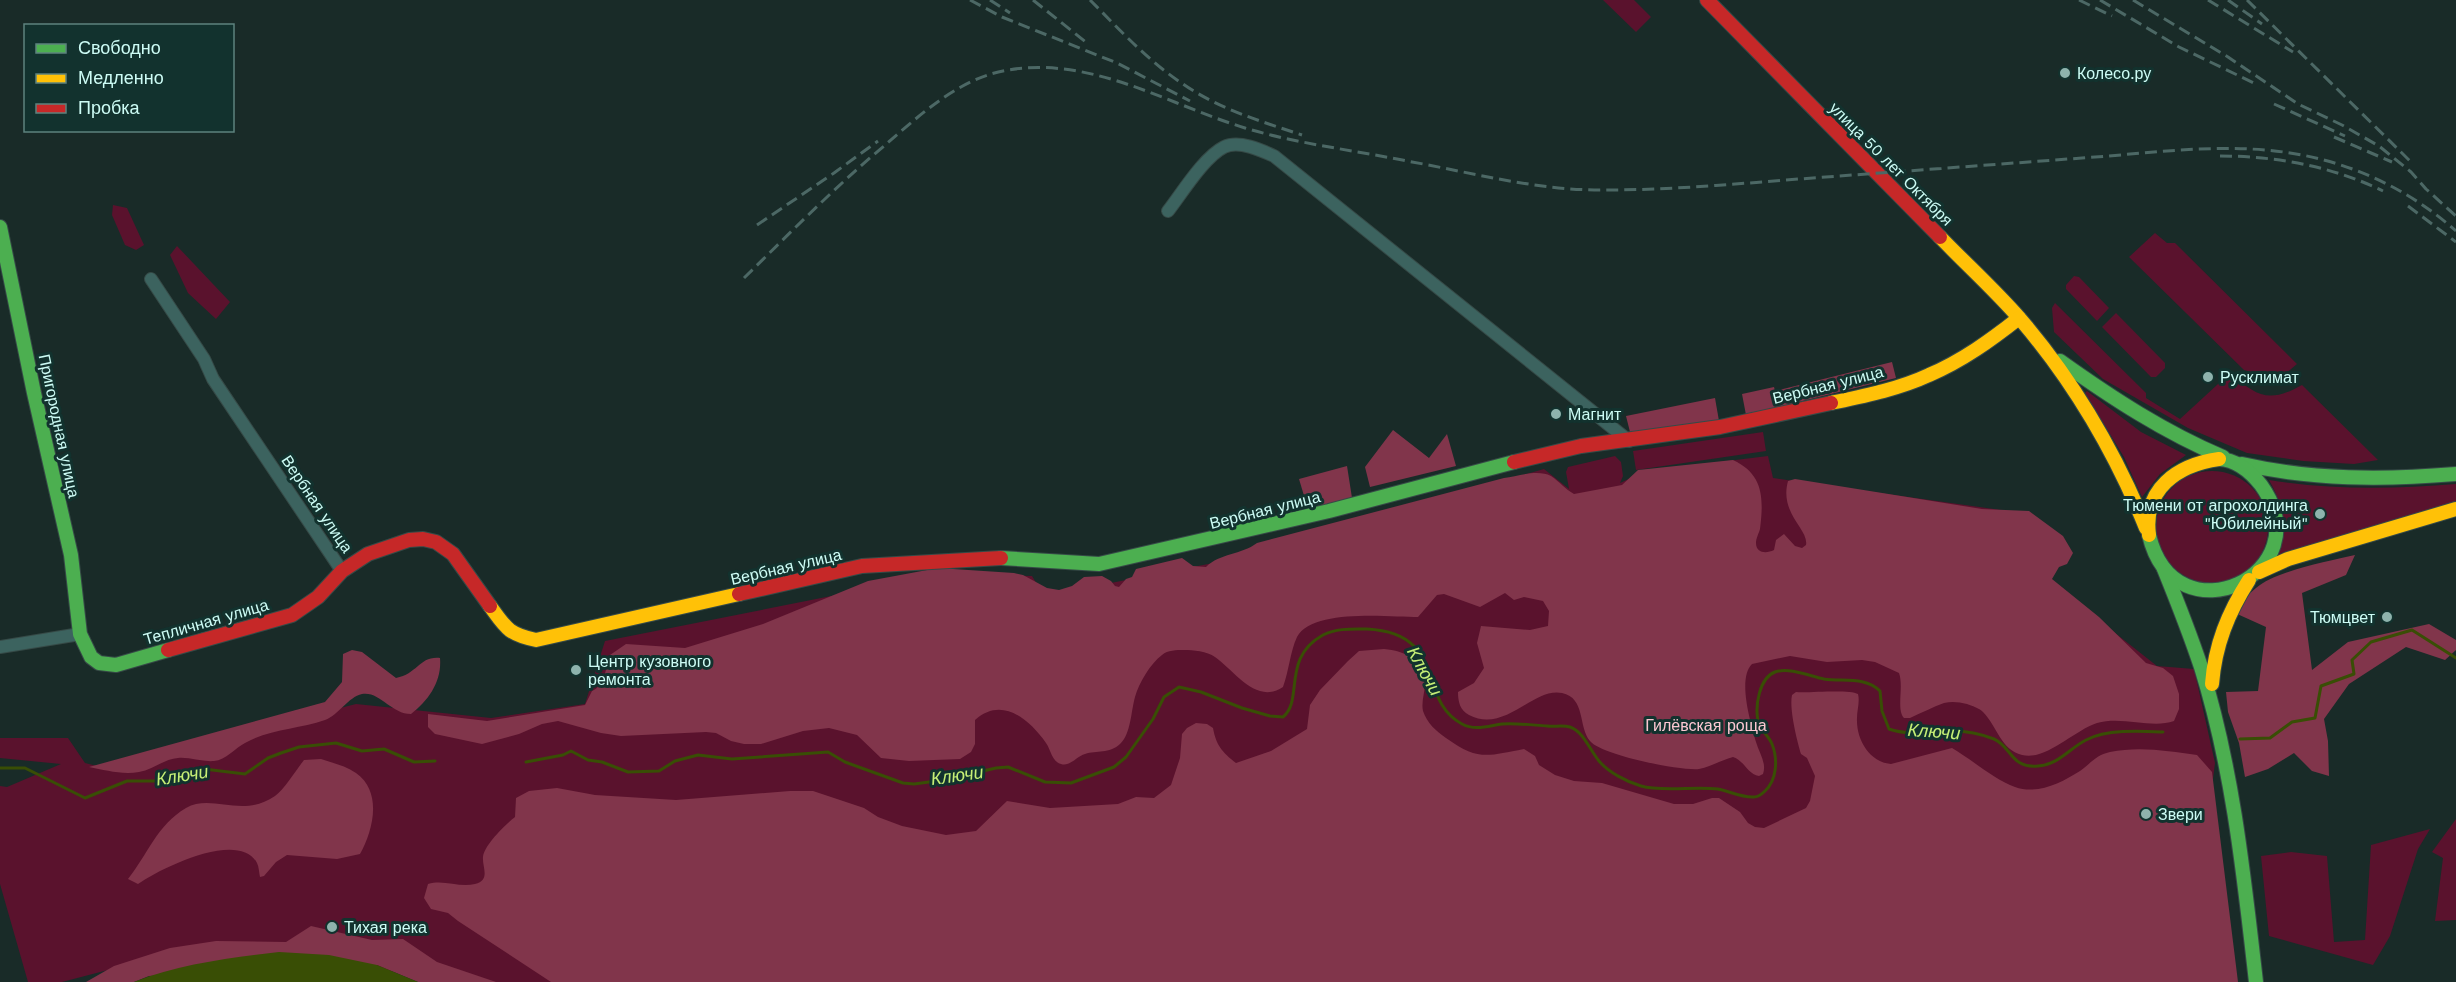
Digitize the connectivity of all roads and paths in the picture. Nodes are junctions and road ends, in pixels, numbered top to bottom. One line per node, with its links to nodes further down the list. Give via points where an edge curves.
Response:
1 (1707, 0): 5 (street, улица 50 лет Октября)
2 (1168, 211): 7 (street, via 1207,161 1226,146 1253,146 1274,156)
3 (0, 227): 15 (street, Пригородная улица, via 70,555)
4 (151, 279): 13 (street, Вербная улица)
5 (2019, 318): 6 (street, улица 50 лет Октября); 7 (street, Вербная улица, via 1983,346 1918,379 1741,423)
6 (2049, 354): 8 (street, via 2187,443); 11 (street, via 2095,421)
7 (1629, 441): 13 (street, Вербная улица, via 1553,452 1295,520 1099,564 998,558 862,566 536,640 517,636 505,627 453,554 436,542 423,539 399,543 368,554)
8 (2233, 461): 9 (street, via 2286,474 2327,478); 11 (street, via 2199,462 2178,471 2152,503); 14 (street, via 2266,491 2274,509 2273,539 2266,560)
9 (2456, 474)
10 (2456, 509): 14 (street, via 2288,559)
11 (2146, 528): 12 (street)
12 (2164, 569): 14 (street, via 2177,582 2199,590 2221,590); 17 (street, via 2194,643)
13 (342, 571): 15 (street, Тепличная улица, via 318,597 292,615 116,665 99,663 91,657)
14 (2254, 576): 17 (street, via 2218,639)
15 (80, 634): 16 (street)
16 (0, 647)
17 (2212, 706): 18 (street, via 2240,839)
18 (2256, 982)

